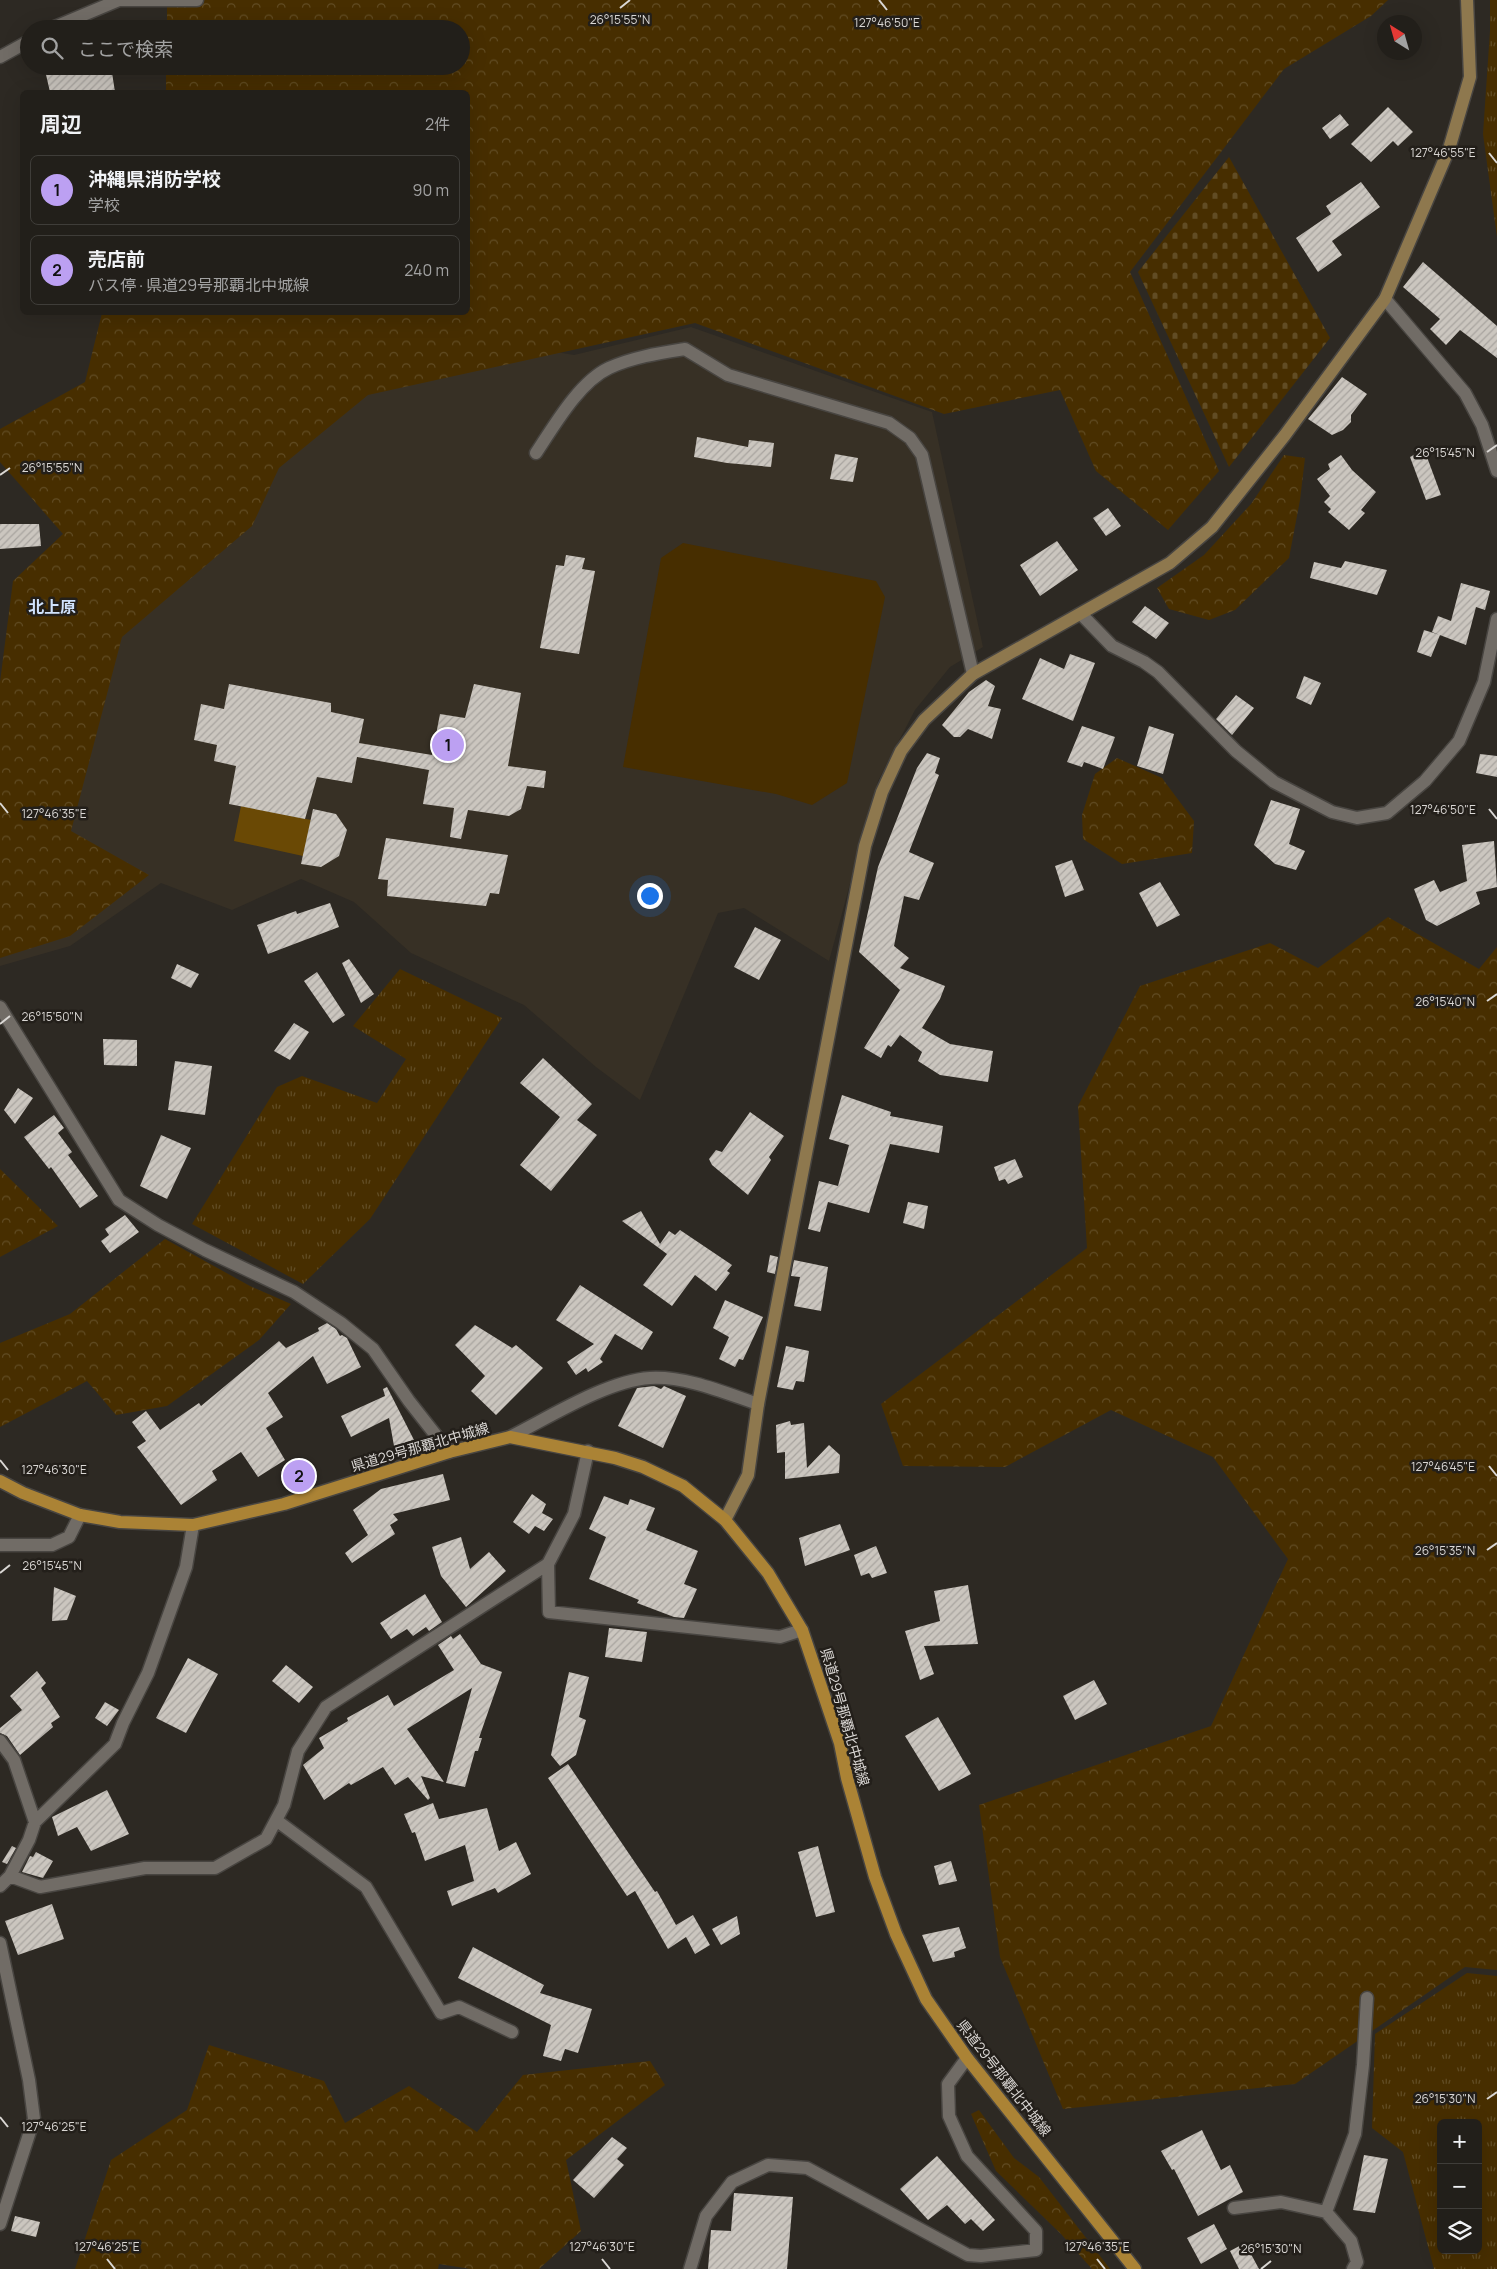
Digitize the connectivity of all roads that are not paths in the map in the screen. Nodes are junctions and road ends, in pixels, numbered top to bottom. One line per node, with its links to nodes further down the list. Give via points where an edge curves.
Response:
1 (197, 0): 3 (street, via 119,0)
2 (1467, 0): 6 (street, via 1470,77 1449,149)
3 (71, 20)
4 (20, 46): 5 (street)
5 (0, 57)
6 (1385, 299): 8 (street, via 1465,393 1482,425); 9 (street, via 1285,435 1212,527 1170,563)
7 (536, 453): 11 (street, via 585,386 608,368 685,349 728,374 889,423 910,438 922,455)
8 (1497, 471)
9 (1081, 614): 10 (street, via 1112,646 1158,672 1236,751 1274,782 1332,812 1357,818 1387,813 1425,781 1459,740 1484,682); 11 (street)
10 (1497, 618)
11 (973, 674): 13 (street, via 924,720 901,751 882,792 865,846)
12 (0, 1007): 16 (street, via 119,1200 205,1250 294,1292 341,1323 373,1349)
13 (758, 1404): 14 (street, via 696,1384 652,1378 624,1382); 19 (street, via 748,1475)
14 (510, 1437): 15 (main road, 県道29号那覇北中城線); 16 (main road, 県道29号那覇北中城線)
15 (588, 1451): 19 (main road, 県道29号那覇北中城線, via 644,1467 669,1478); 22 (street, via 574,1514)
16 (448, 1452): 20 (main road, 県道29号那覇北中城線, via 284,1504)
17 (0, 1481): 18 (main road, 県道29号那覇北中城線)
18 (80, 1515): 20 (main road, 県道29号那覇北中城線, via 120,1522); 21 (street, via 69,1537 52,1545)
19 (725, 1520): 23 (main road, 県道29号那覇北中城線, via 768,1574)
20 (193, 1525): 26 (street, via 186,1567 148,1673 115,1744)
21 (0, 1545)
22 (548, 1564): 23 (street, via 549,1612 780,1637); 25 (street, via 326,1707 298,1751 284,1805)
23 (802, 1630): 32 (main road, 県道29号那覇北中城線, via 840,1743 846,1778 886,1910 926,1999)
24 (0, 1741): 26 (street, via 14,1760)
25 (276, 1820): 27 (street, via 266,1840 215,1868 145,1868 40,1887); 31 (street, via 366,1888 441,2014 459,2007)
26 (35, 1822): 27 (street)
27 (10, 1876): 28 (street)
28 (0, 1886)
29 (0, 1943): 35 (street, via 34,2119)
30 (1367, 1998): 34 (street, via 1355,2134)
31 (512, 2032)
32 (967, 2058): 36 (street, via 948,2084 949,2116 967,2156 1036,2231 1036,2250 968,2255 807,2168 768,2165 732,2182 706,2216); 37 (main road, 県道29号那覇北中城線)
33 (1234, 2208): 34 (street, via 1281,2202)
34 (1326, 2212): 38 (street, via 1351,2241 1357,2262)
35 (0, 2224)
36 (690, 2269)
37 (1135, 2269)
38 (1353, 2269)

